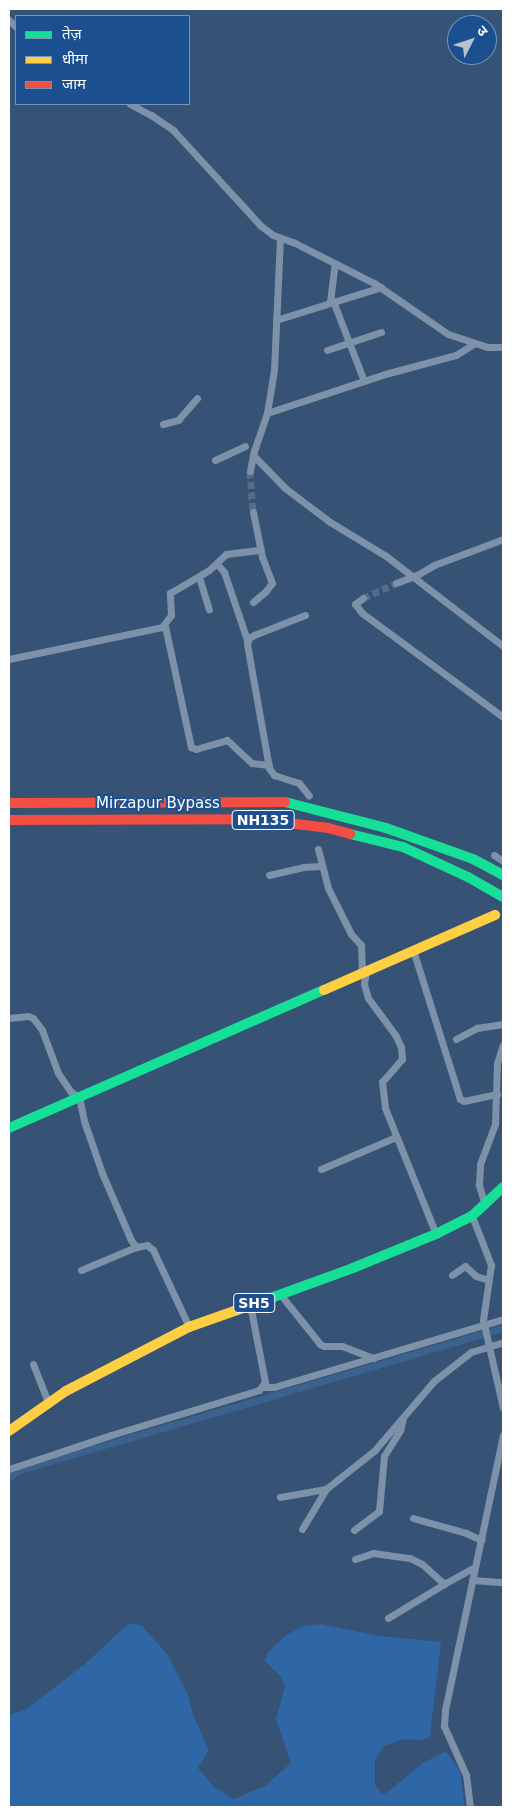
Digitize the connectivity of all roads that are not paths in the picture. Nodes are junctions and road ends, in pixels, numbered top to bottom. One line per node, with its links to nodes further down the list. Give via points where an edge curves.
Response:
1 (132, 105): 2 (street, via 173,130 261,226)
2 (280, 238): 3 (street); 6 (street)
3 (335, 263): 4 (street); 5 (street)
4 (381, 287): 5 (street); 9 (street, via 448,334)
5 (332, 302): 6 (street); 8 (street)
6 (276, 320): 14 (street, via 274,370)
7 (381, 332): 8 (street)
8 (349, 341): 11 (street); 12 (street)
9 (475, 343): 10 (street); 12 (street, via 456,355)
10 (503, 347)
11 (327, 350)
12 (364, 381): 14 (street)
13 (197, 398): 15 (street, via 178,420)
14 (267, 413): 17 (street)
15 (163, 424)
16 (245, 446): 18 (street)
17 (253, 455): 19 (street); 25 (street, via 285,488)
18 (215, 460)
19 (250, 471)
20 (253, 512): 22 (street)
21 (503, 539): 25 (street, via 434,565)
22 (261, 550): 23 (street, via 226,554); 28 (street, via 272,583)
23 (217, 564): 24 (street); 32 (street, via 224,572)
24 (198, 577): 29 (street); 31 (street, via 170,593 171,615)
25 (412, 577): 26 (street); 33 (street)
26 (396, 584)
27 (363, 598): 35 (street, via 355,604 362,613)
28 (253, 602)
29 (209, 609)
30 (305, 615): 32 (street)
31 (165, 626): 34 (street); 36 (street, via 191,747 196,749 227,740 252,763)
32 (247, 640): 36 (street)
33 (503, 646)
34 (9, 659)
35 (503, 717)
36 (269, 765): 37 (street, via 274,775 295,781)
37 (309, 796)
38 (9, 803): 45 (main road, NH135, via 281,801 386,828 473,858)
39 (9, 820): 46 (main road, Mirzapur Bypass / NH135, via 256,819 328,828 403,847 468,876)
40 (318, 849): 43 (street)
41 (494, 855): 42 (street)
42 (503, 861)
43 (322, 866): 44 (street); 49 (street, via 339,912 361,945 362,968)
44 (269, 874)
45 (503, 875)
46 (503, 897)
47 (495, 914): 48 (main road)
48 (413, 950): 49 (main road); 54 (street, via 462,1101)
49 (366, 971): 55 (main road); 57 (street, via 364,984 371,1005 396,1036 403,1055 382,1082 385,1108)
50 (10, 1016): 55 (street, via 33,1018 42,1030 58,1073 70,1092)
51 (503, 1024): 52 (street, via 477,1028)
52 (456, 1039)
53 (503, 1045): 54 (street, via 497,1063)
54 (497, 1094): 60 (street, via 494,1124 480,1164 479,1185)
55 (79, 1097): 56 (main road); 63 (street, via 102,1173)
56 (9, 1128)
57 (396, 1137): 58 (street); 62 (street)
58 (321, 1169)
59 (503, 1187): 60 (main road, SH5)
60 (486, 1205): 61 (main road, SH5)
61 (472, 1216): 62 (main road, SH5); 66 (street, via 491,1265)
62 (436, 1234): 67 (main road, SH5)
63 (136, 1247): 64 (street); 70 (street, via 147,1245 153,1250)
64 (81, 1270)
65 (452, 1275): 66 (street, via 465,1266 476,1276)
66 (488, 1280): 71 (street, via 482,1317)
67 (280, 1294): 68 (main road, SH5); 74 (street, via 320,1344 342,1346)
68 (250, 1304): 70 (main road, SH5); 76 (street, via 264,1375)
69 (503, 1319): 71 (street)
70 (189, 1327): 77 (main road, SH5)
71 (484, 1327): 73 (street); 74 (street)
72 (503, 1342): 73 (street)
73 (488, 1343): 78 (street); 79 (street, via 434,1381)
74 (374, 1358): 76 (street, via 274,1387)
75 (32, 1364): 77 (street)
76 (263, 1387): 82 (street)
77 (48, 1402): 80 (main road, SH5)
78 (503, 1408)
79 (403, 1416): 83 (street, via 374,1451); 87 (street, via 400,1430 384,1456 378,1510)
80 (9, 1432)
81 (503, 1436): 88 (street)
82 (9, 1468)
83 (326, 1489): 84 (street); 86 (street)
84 (280, 1497)
85 (413, 1518): 88 (street, via 449,1527)
86 (302, 1529)
87 (354, 1530)
88 (481, 1540): 90 (street)
89 (355, 1559): 93 (street, via 373,1552 410,1558 422,1564)
90 (475, 1567): 91 (street); 93 (street)
91 (472, 1580): 92 (street); 95 (street, via 444,1726 466,1776)
92 (503, 1582)
93 (444, 1584): 94 (street)
94 (388, 1618)
95 (470, 1807)

